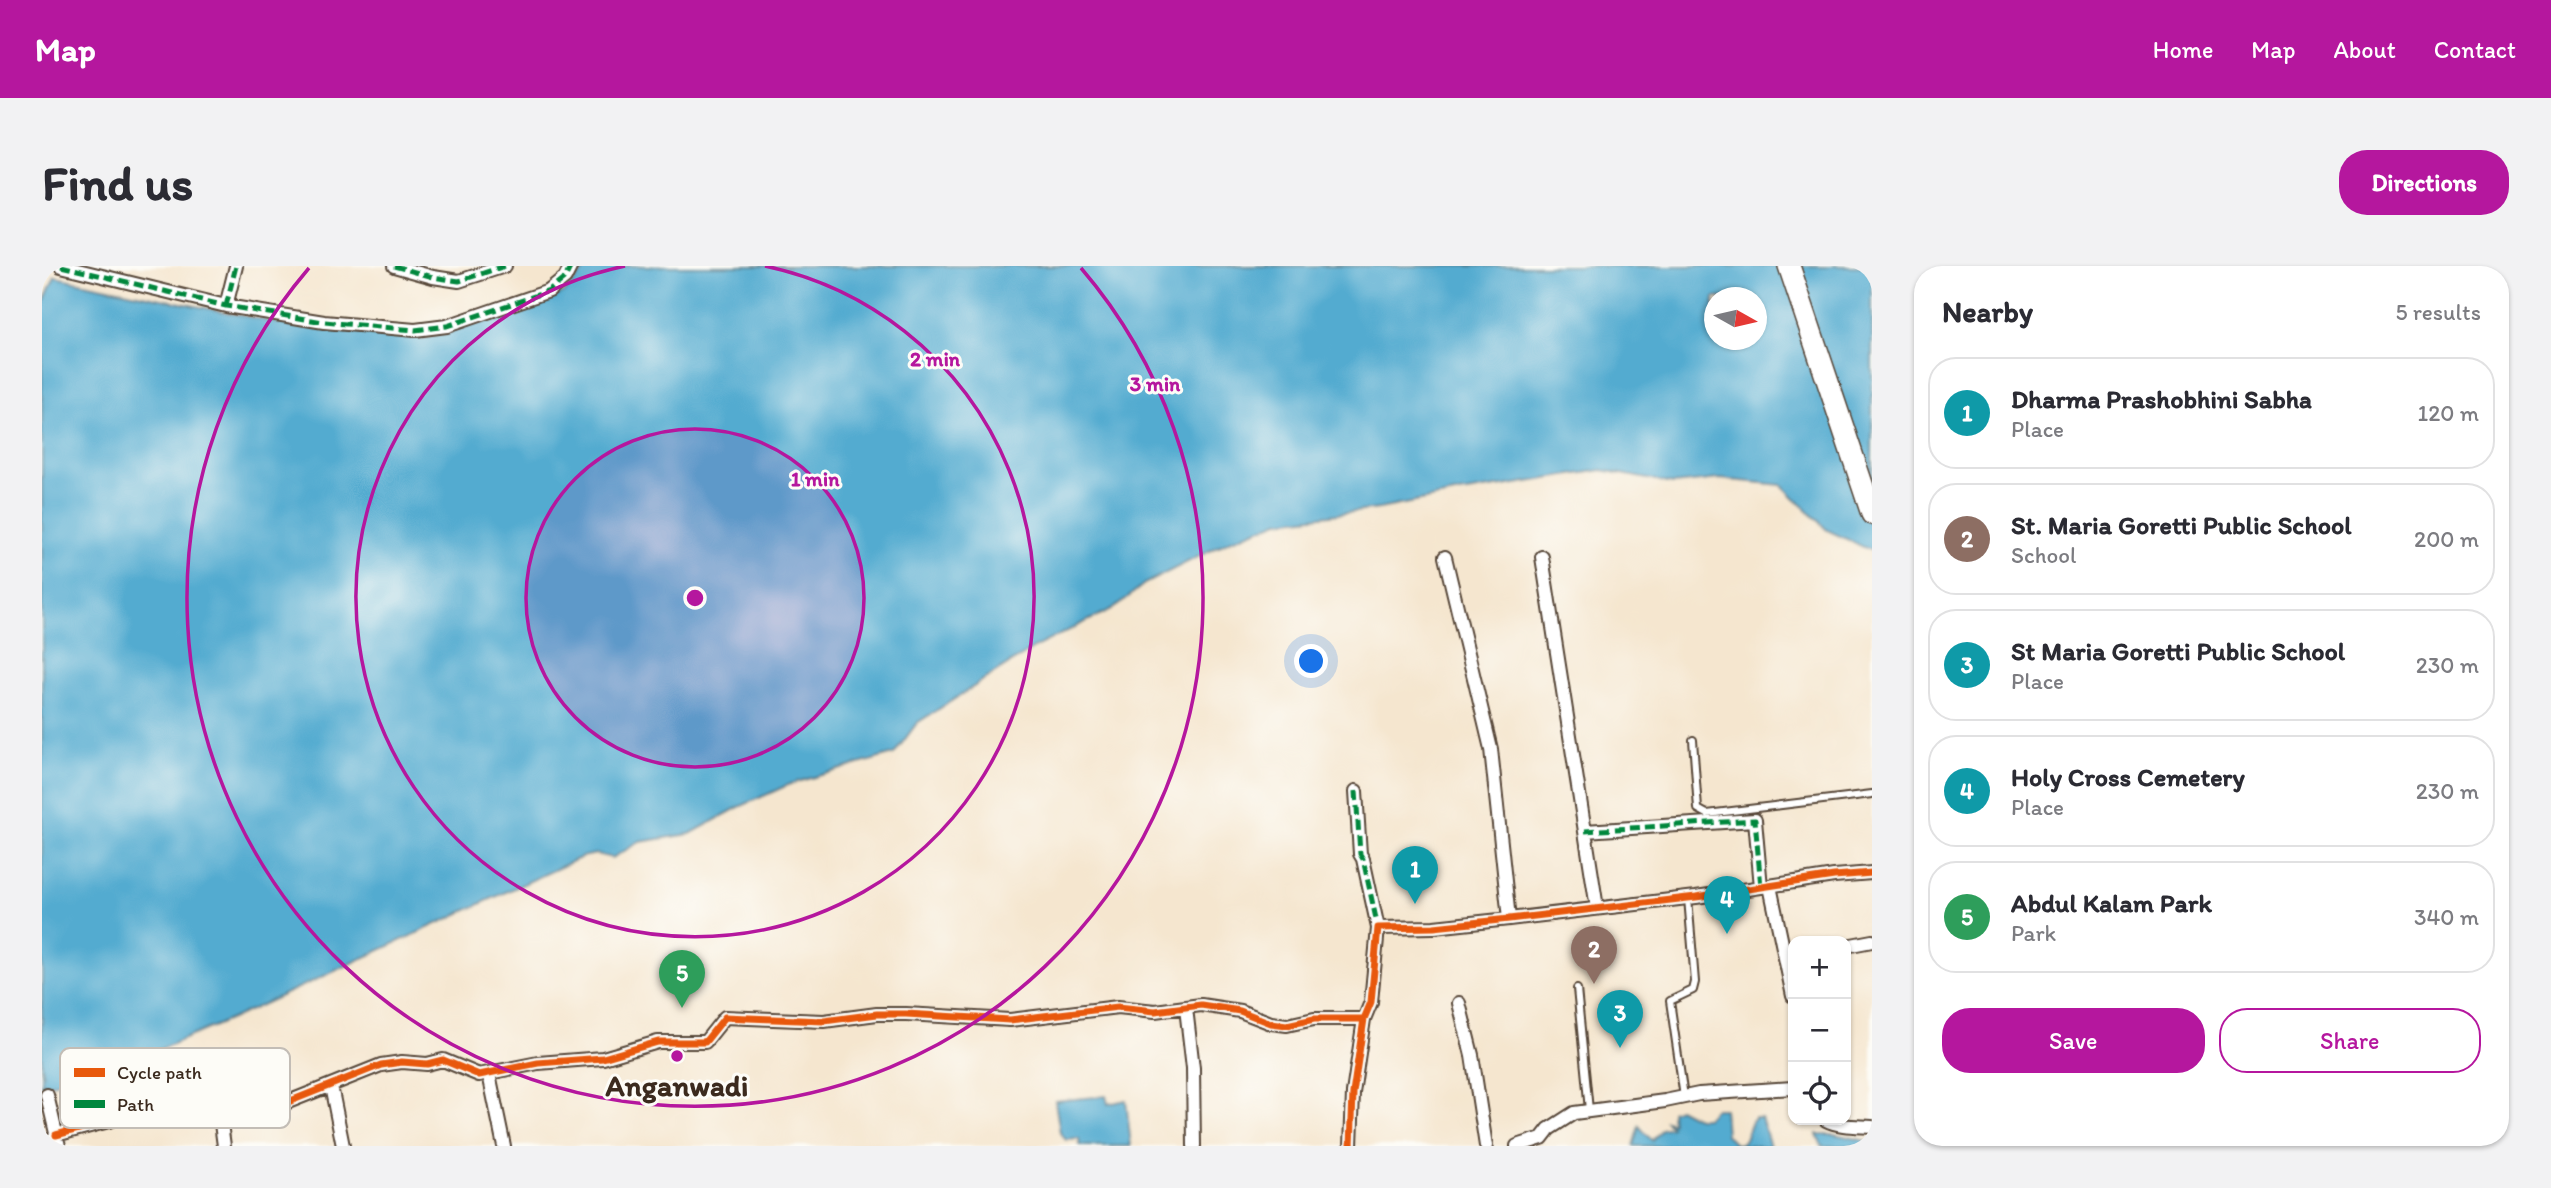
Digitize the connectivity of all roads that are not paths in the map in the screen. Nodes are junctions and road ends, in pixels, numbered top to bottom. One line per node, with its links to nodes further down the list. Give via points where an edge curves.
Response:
1 (61, 266): 7 (street)
2 (236, 266): 7 (street)
3 (505, 266): 6 (street, via 459,281)
4 (571, 266): 7 (street, via 565,278 549,290 458,323 415,330 324,322)
5 (1789, 266): 8 (highway)
6 (400, 267)
7 (226, 306)
8 (1872, 514)
9 (1542, 556): 14 (street)
10 (1445, 557): 19 (street, via 1491,749)
11 (1693, 740): 13 (lane, via 1698,809 1707,814)
12 (1356, 791): 20 (street, via 1360,854)
13 (1872, 794)
14 (1585, 831): 16 (street, via 1755,820); 18 (street)
15 (1872, 873): 16 (street)
16 (1766, 886): 17 (street); 23 (street)
17 (1688, 898): 18 (street); 32 (lane, via 1695,982 1693,990 1670,1001)
18 (1597, 908): 19 (street)
19 (1509, 919): 20 (street)
20 (1378, 929): 27 (street, via 1371,1002)
21 (1872, 941): 22 (street)
22 (1851, 945)
23 (1788, 954)
24 (1577, 989): 34 (lane)
25 (1459, 1003): 46 (street)
26 (1186, 1009): 27 (street, via 1201,1005 1228,1008 1287,1025 1314,1019); 28 (street, via 1118,1007 1010,1020 906,1013 824,1021 725,1017 705,1042 658,1042 603,1058 538,1063); 44 (street, via 1193,1068)
27 (1364, 1019): 45 (street)
28 (488, 1074): 29 (street, via 479,1075 443,1060 402,1062 380,1065); 43 (street)
29 (331, 1086): 33 (street); 42 (street)
30 (1788, 1088): 32 (street)
31 (47, 1095): 40 (street)
32 (1684, 1097): 34 (street)
33 (290, 1101)
34 (1589, 1110): 47 (street, via 1574,1113 1542,1138)
35 (1845, 1125): 36 (street)
36 (1872, 1127)
37 (91, 1128): 40 (street)
38 (222, 1128): 41 (street)
39 (42, 1139): 40 (lane)
40 (58, 1141)
41 (224, 1146)
42 (343, 1146)
43 (505, 1146)
44 (1194, 1146)
45 (1351, 1146)
46 (1486, 1146)
47 (1517, 1146)

